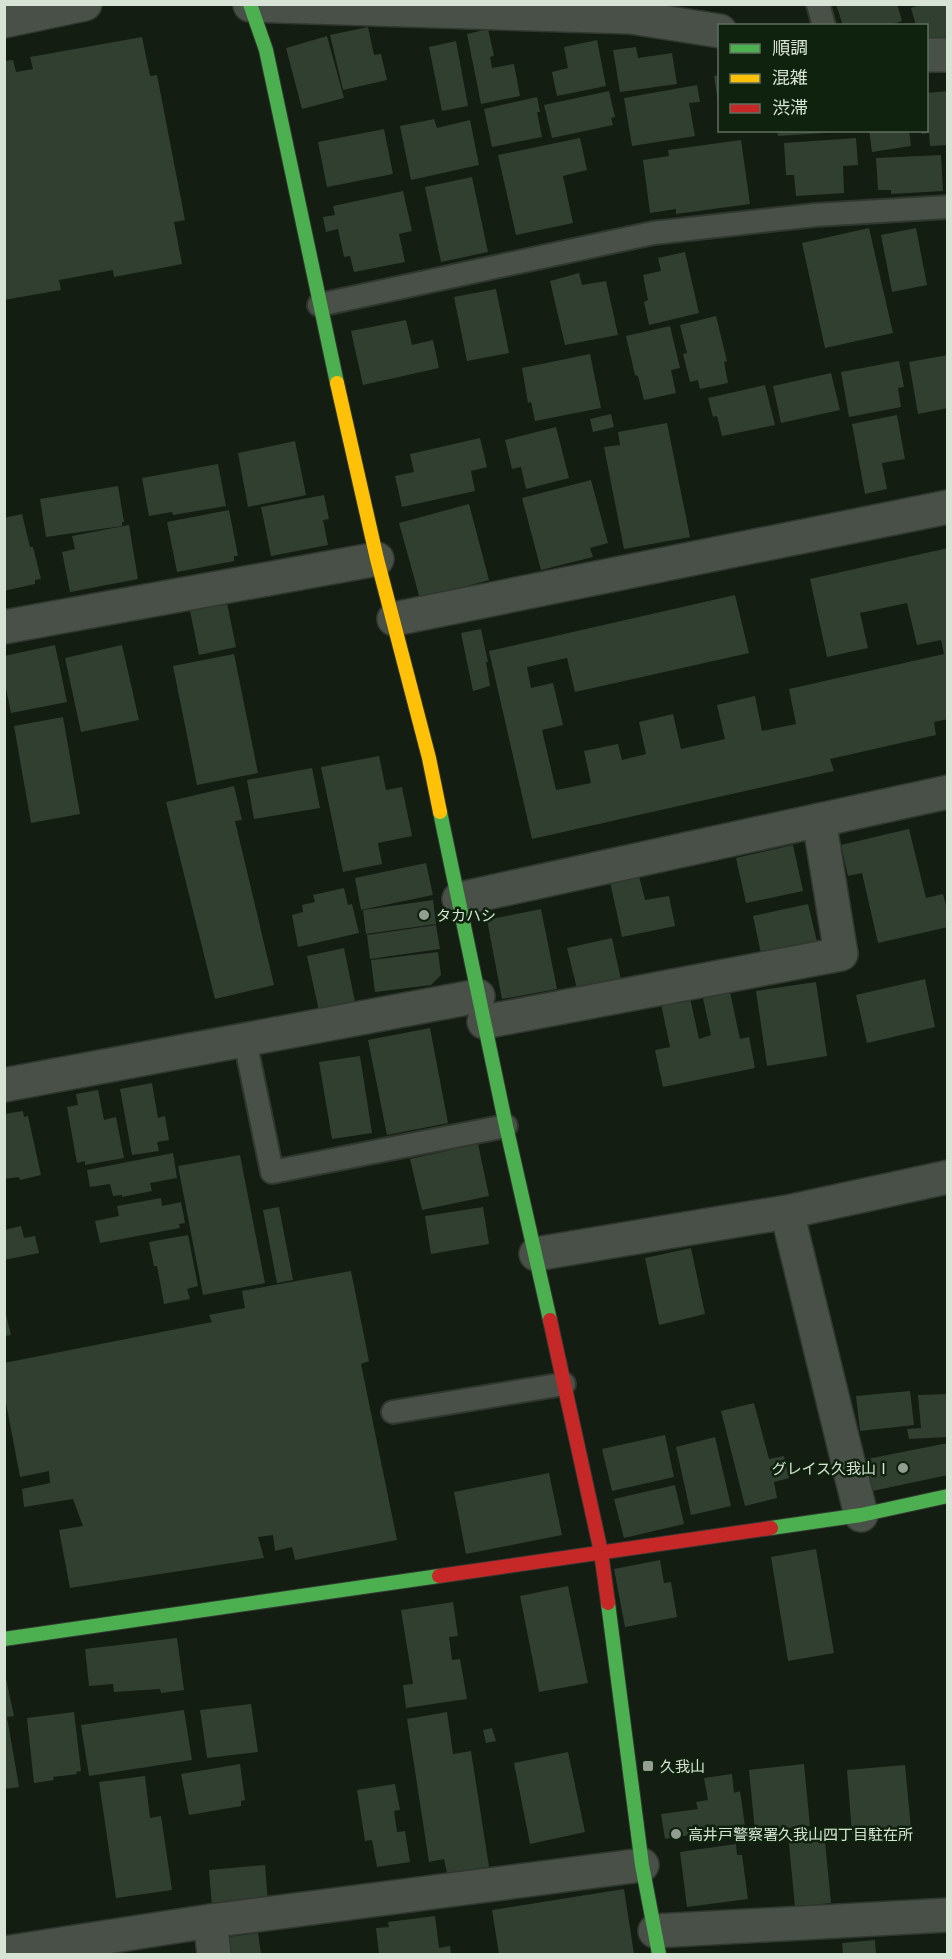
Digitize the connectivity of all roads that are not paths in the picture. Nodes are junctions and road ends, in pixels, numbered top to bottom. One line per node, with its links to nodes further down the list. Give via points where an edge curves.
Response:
1 (85, 4): 4 (street)
2 (818, 4): 5 (lane)
3 (250, 5): 6 (street, via 630,17); 10 (street, via 266,50)
4 (4, 21)
5 (823, 24)
6 (718, 31)
7 (928, 55): 8 (street)
8 (948, 55)
9 (948, 207): 10 (lane, via 815,215 653,233)
10 (319, 305): 12 (street)
11 (948, 507): 13 (street)
12 (377, 558): 13 (street); 14 (street)
13 (394, 619): 17 (street)
14 (4, 627)
15 (948, 792): 16 (street)
16 (819, 820): 17 (street); 18 (street, via 841,954)
17 (459, 899): 18 (street)
18 (481, 1009): 19 (street); 21 (street)
19 (244, 1041): 20 (street); 21 (lane, via 272,1172)
20 (4, 1085)
21 (506, 1126): 24 (street)
22 (948, 1177): 23 (street)
23 (787, 1212): 24 (street); 28 (street)
24 (536, 1254): 25 (street)
25 (564, 1384): 26 (lane); 29 (street)
26 (393, 1412)
27 (948, 1496): 28 (street)
28 (861, 1515): 29 (street)
29 (601, 1552): 30 (street); 31 (street)
30 (4, 1639)
31 (642, 1865): 33 (street); 34 (street)
32 (948, 1915): 34 (street)
33 (210, 1921): 35 (street); 36 (street)
34 (657, 1943)
35 (4, 1953)
36 (214, 1954)

